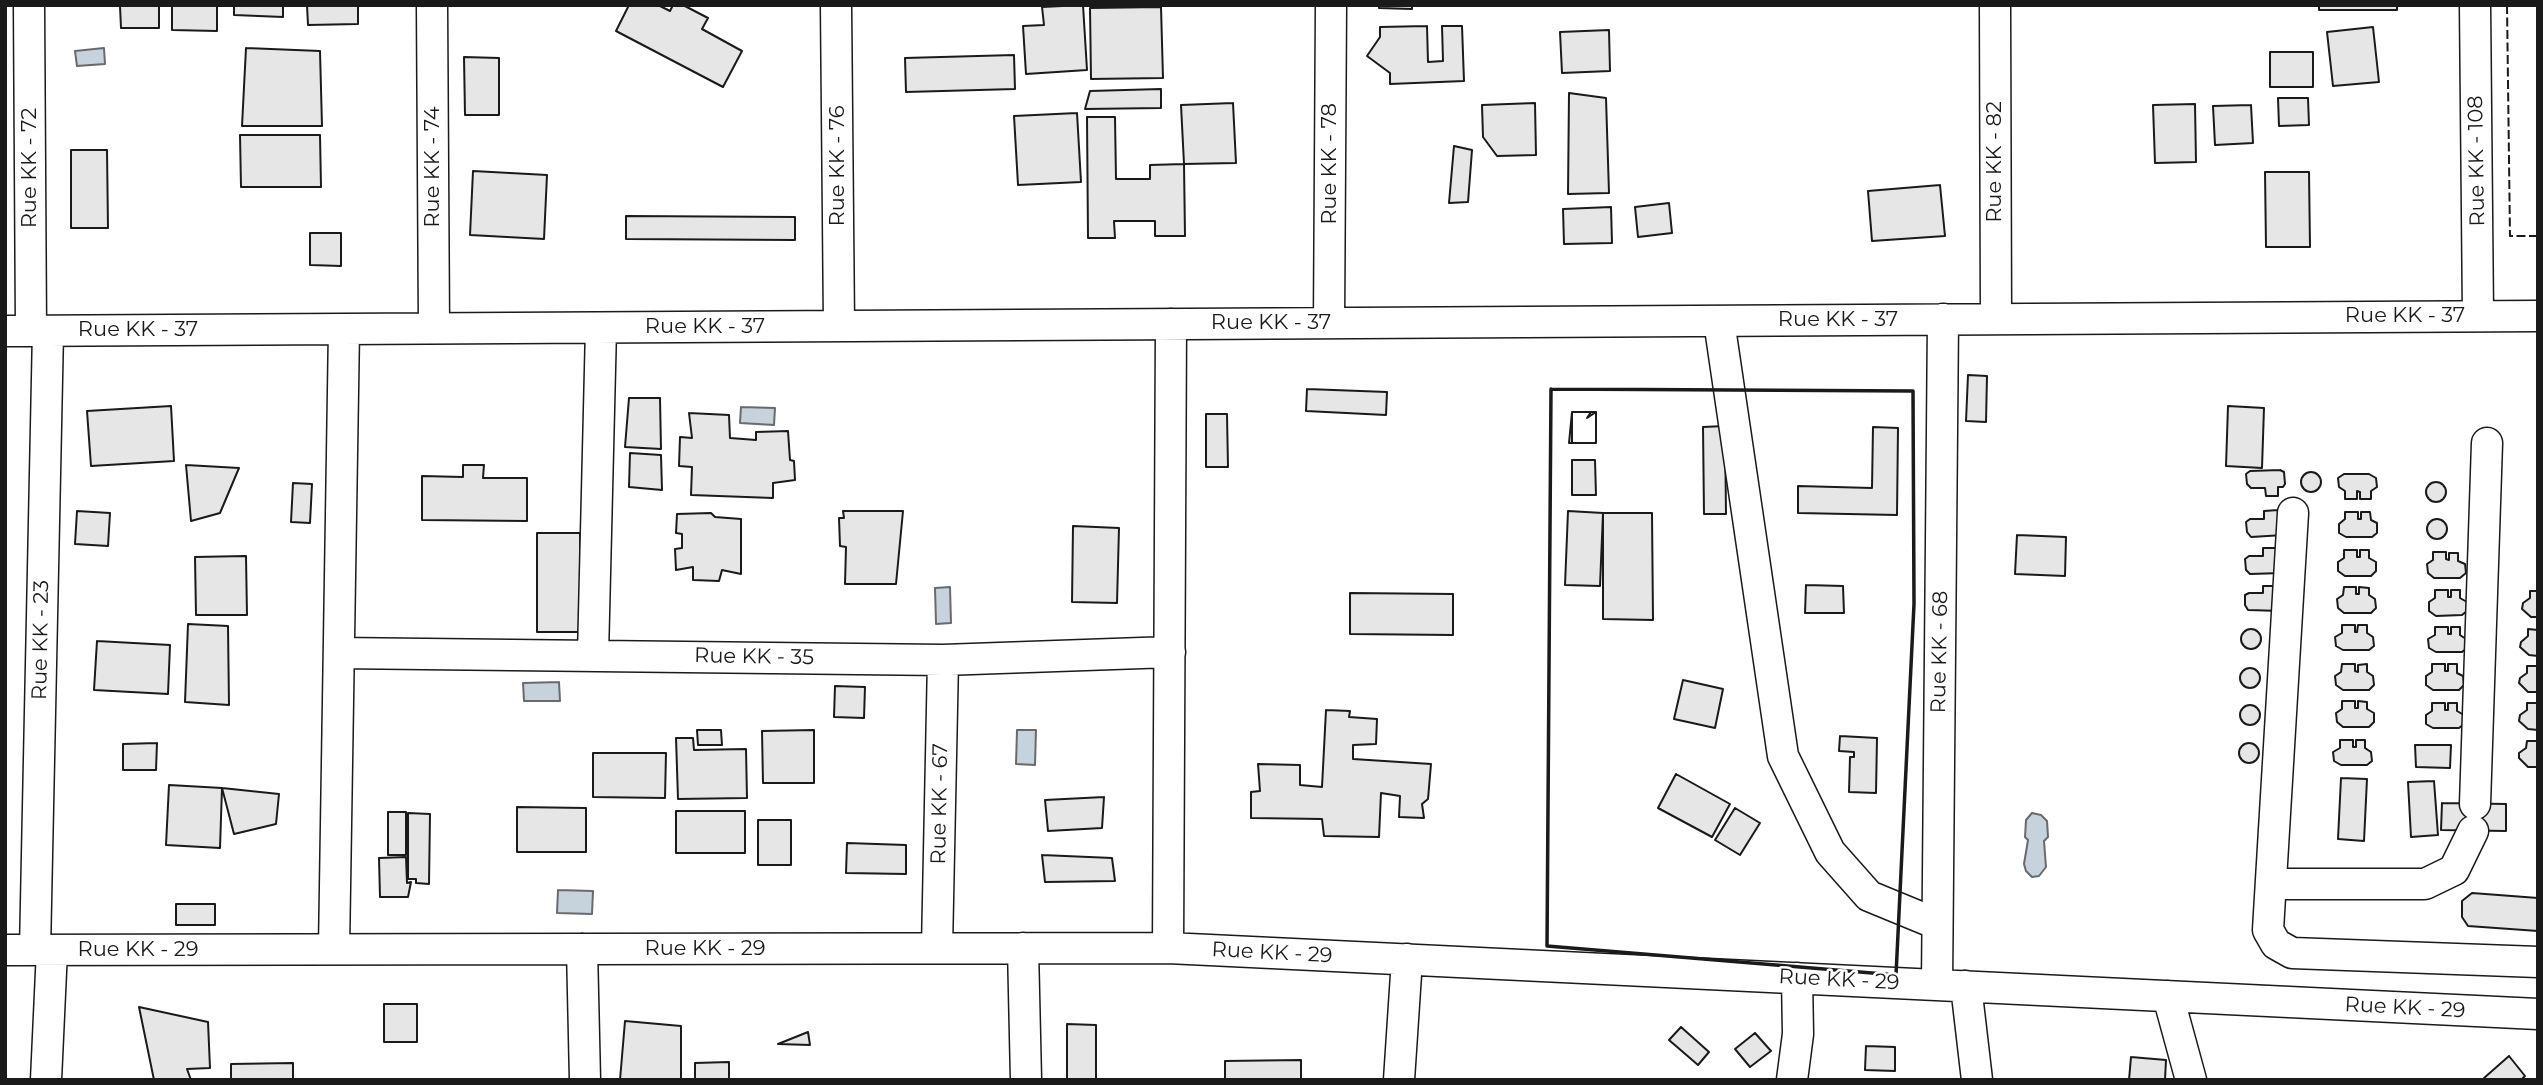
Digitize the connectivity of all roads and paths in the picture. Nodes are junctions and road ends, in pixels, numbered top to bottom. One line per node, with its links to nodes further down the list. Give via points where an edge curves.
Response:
1 (29, 5): 18 (street, Rue KK - 72)
2 (432, 5): 15 (street, Rue KK - 74)
3 (836, 5): 14 (street, Rue KK - 76)
4 (1331, 5): 12 (street, Rue KK - 78)
5 (1995, 5): 10 (street, Rue KK - 82)
6 (2475, 5): 7 (street, Rue KK - 108)
7 (2478, 316): 8 (street, Rue KK - 37); 10 (street, Rue KK - 37)
8 (2538, 316)
9 (1943, 319): 10 (street, Rue KK - 37); 11 (street, Rue KK - 37); 26 (street, Rue KK - 68)
10 (1996, 319)
11 (1719, 321): 12 (street, Rue KK - 37); 26 (street, via 1783,756 1830,852 1868,896)
12 (1329, 323): 13 (street, Rue KK - 37)
13 (1171, 324): 14 (street, Rue KK - 37); 21 (street)
14 (839, 326): 16 (street, Rue KK - 37)
15 (434, 328): 16 (street, Rue KK - 37); 17 (street, Rue KK - 37)
16 (601, 328): 23 (street)
17 (344, 329): 18 (street, Rue KK - 37); 22 (street)
18 (28, 331): 33 (street, Rue KK - 23)
19 (2487, 443): 25 (street, via 2474,817 2454,870 2425,884)
20 (2293, 513): 25 (street)
21 (1170, 652): 24 (street, Rue KK - 35); 29 (street)
22 (339, 653): 23 (street, Rue KK - 35); 30 (street)
23 (593, 655): 24 (street, Rue KK - 35)
24 (943, 660): 27 (street, Rue KK - 67)
25 (2271, 884): 35 (street, via 2268,929 2276,944 2292,953)
26 (1937, 925): 37 (street, Rue KK - 68)
27 (937, 948): 28 (street, Rue KK - 29); 31 (street, Rue KK - 29)
28 (1023, 948): 29 (street, Rue KK - 29); 42 (street)
29 (1168, 948): 34 (street, Rue KK - 29)
30 (334, 949): 31 (street, Rue KK - 29); 33 (street, Rue KK - 29)
31 (582, 949): 41 (street)
32 (5, 950): 33 (street, Rue KK - 29)
33 (44, 950): 40 (street, Rue KK - 23)
34 (1407, 959): 36 (street, Rue KK - 29); 43 (street)
35 (2538, 962)
36 (1797, 978): 37 (street, Rue KK - 29); 44 (street, via 1798,1034)
37 (1951, 986): 38 (street, Rue KK - 29); 45 (street, Rue KK - 68)
38 (2168, 996): 39 (street, Rue KK - 29); 46 (street)
39 (2538, 1014)
40 (46, 1080)
41 (585, 1080)
42 (1026, 1080)
43 (1399, 1080)
44 (1792, 1080)
45 (1977, 1080)
46 (2191, 1080)

